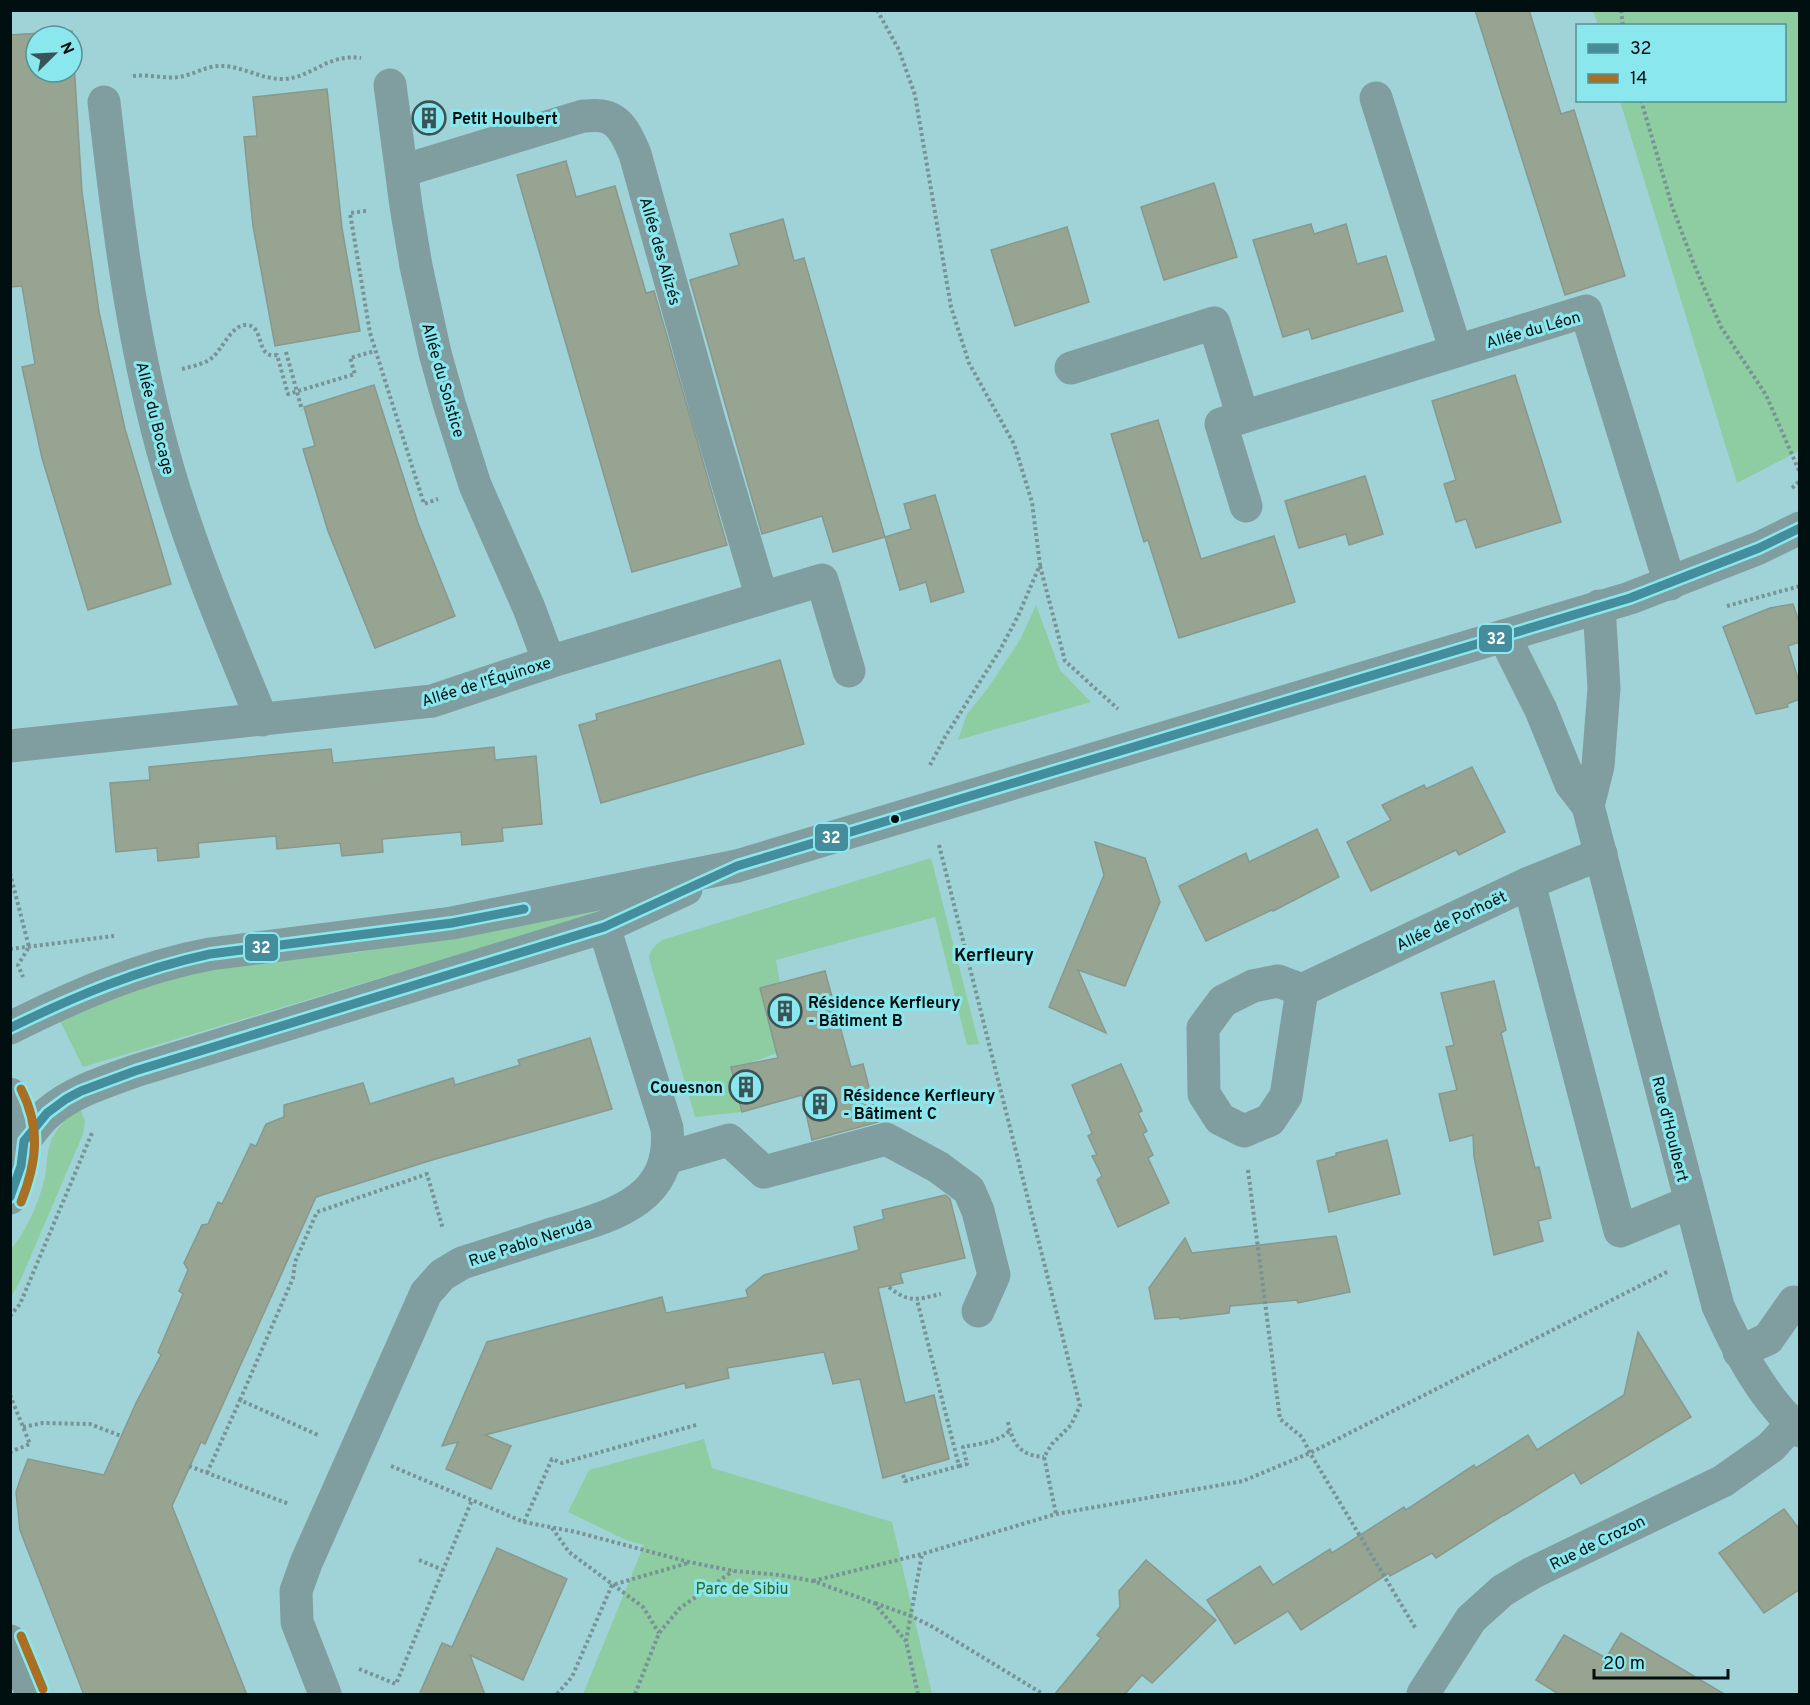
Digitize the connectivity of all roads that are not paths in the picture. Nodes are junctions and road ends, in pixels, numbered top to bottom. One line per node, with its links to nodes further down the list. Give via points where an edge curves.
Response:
1 (390, 85): 4 (street, Allée du Solstice)
2 (1376, 98): 5 (street, via 1436,252)
3 (104, 102): 16 (street, Allée du Bocage, via 127,283 167,468 196,556)
4 (402, 171): 11 (street, Allée des Alizés, via 583,116 603,116 626,133); 14 (street, Allée du Solstice, via 420,287 449,403 475,485 530,608)
5 (1456, 351): 7 (street, Allée du Léon); 10 (street, Allée du Léon, via 1586,311)
6 (1071, 368): 7 (street, via 1214,323)
7 (1243, 417): 8 (street, Allée du Léon, via 1221,424)
8 (1246, 506)
9 (1800, 528): 10 (street)
10 (1670, 584): 12 (street)
11 (762, 598): 14 (street, Allée de l'Équinoxe); 15 (street, Allée de l'Équinoxe, via 822,580)
12 (1599, 606): 13 (street); 18 (street, Rue d'Houlbert, via 1605,688 1598,766)
13 (1504, 636): 18 (street, Rue d'Houlbert, via 1541,710 1571,784); 20 (street)
14 (549, 662): 16 (street, Allée de l'Équinoxe, via 432,701)
15 (849, 671)
16 (262, 720): 17 (street, Allée de l'Équinoxe)
17 (10, 746)
18 (1588, 806): 19 (street, Rue d'Houlbert)
19 (1601, 854): 21 (street, Allée de Porhoët); 29 (street, Rue d'Houlbert)
20 (736, 866): 22 (street); 24 (street, via 452,923 176,960 139,971)
21 (1529, 883): 23 (street, Allée de Porhoët); 29 (street, via 1620,1231)
22 (604, 927): 26 (street, via 135,1071 66,1099 47,1113); 27 (street, Rue Pablo Neruda, via 667,1128)
23 (1302, 990): 23 (street, via 1278,981 1253,986 1223,1001 1203,1028 1204,1094 1220,1119 1244,1131 1270,1120 1286,1096)
24 (10, 1028)
25 (10, 1094): 26 (street)
26 (24, 1141): 28 (street, via 21,1166)
27 (666, 1158): 31 (street, via 729,1140 764,1172 886,1139 938,1167 969,1190 994,1275); 35 (street, Rue Pablo Neruda, via 647,1191 629,1206 604,1218 462,1263 442,1275 426,1293 296,1591 297,1622)
28 (10, 1198)
29 (1690, 1202): 32 (street, Rue d'Houlbert, via 1718,1306)
30 (1794, 1302): 32 (street, via 1768,1339)
31 (978, 1311)
32 (1739, 1352): 33 (street, Rue d'Houlbert, via 1760,1386)
33 (1796, 1427): 36 (street, Rue de Crozon, via 1724,1481 1502,1591 1471,1618)
34 (10, 1641): 37 (street)
35 (321, 1682)
36 (1430, 1692)
37 (32, 1695)

